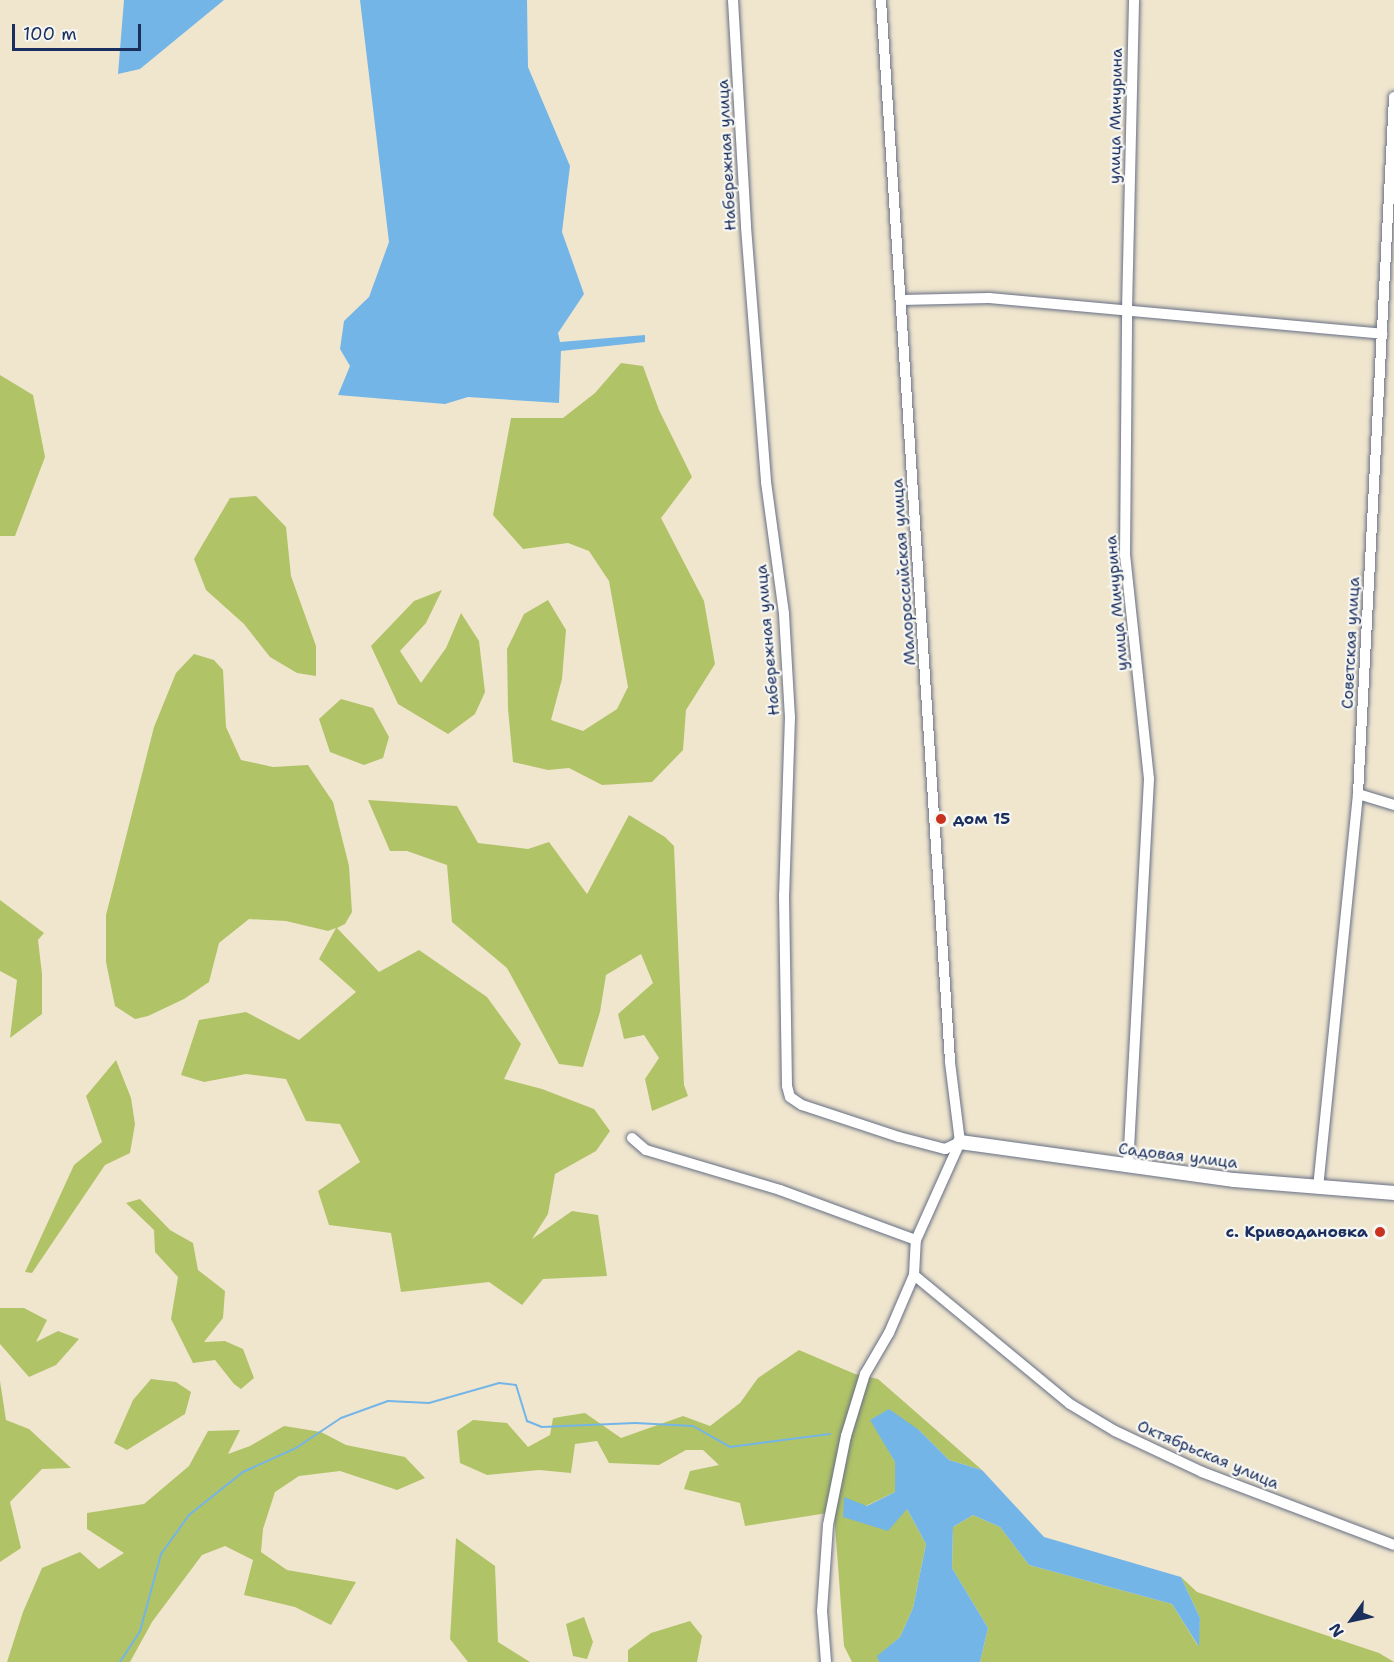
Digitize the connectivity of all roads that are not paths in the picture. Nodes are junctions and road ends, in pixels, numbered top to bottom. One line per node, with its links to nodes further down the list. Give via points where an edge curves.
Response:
1 (733, 0): 12 (street, Набережная улица, via 766,482 784,614 790,717 784,895 787,1086 790,1097 802,1105 888,1133 945,1149)
2 (881, 0): 5 (street, Малороссийская улица)
3 (1134, 0): 6 (street, улица Мичурина)
4 (1394, 98): 7 (street, Советская улица)
5 (901, 300): 6 (street, via 989,298); 12 (street, Малороссийская улица, via 950,1062)
6 (1127, 310): 8 (street); 13 (street, улица Мичурина, via 1125,556 1149,779)
7 (1389, 311): 8 (street, Советская улица)
8 (1382, 334): 9 (street, Советская улица)
9 (1358, 794): 10 (street); 14 (street, Советская улица)
10 (1394, 805)
11 (632, 1138): 16 (street, via 646,1150 780,1190)
12 (960, 1142): 13 (street, Садовая улица); 16 (street)
13 (1128, 1167): 14 (street, Садовая улица)
14 (1318, 1188): 15 (street, Садовая улица)
15 (1394, 1193)
16 (916, 1240): 17 (street)
17 (914, 1275): 18 (street, Октябрьская улица, via 1070,1404 1116,1431 1202,1472); 19 (street, via 889,1333 865,1374 846,1436 829,1520 822,1611)
18 (1394, 1545)
19 (826, 1662)

